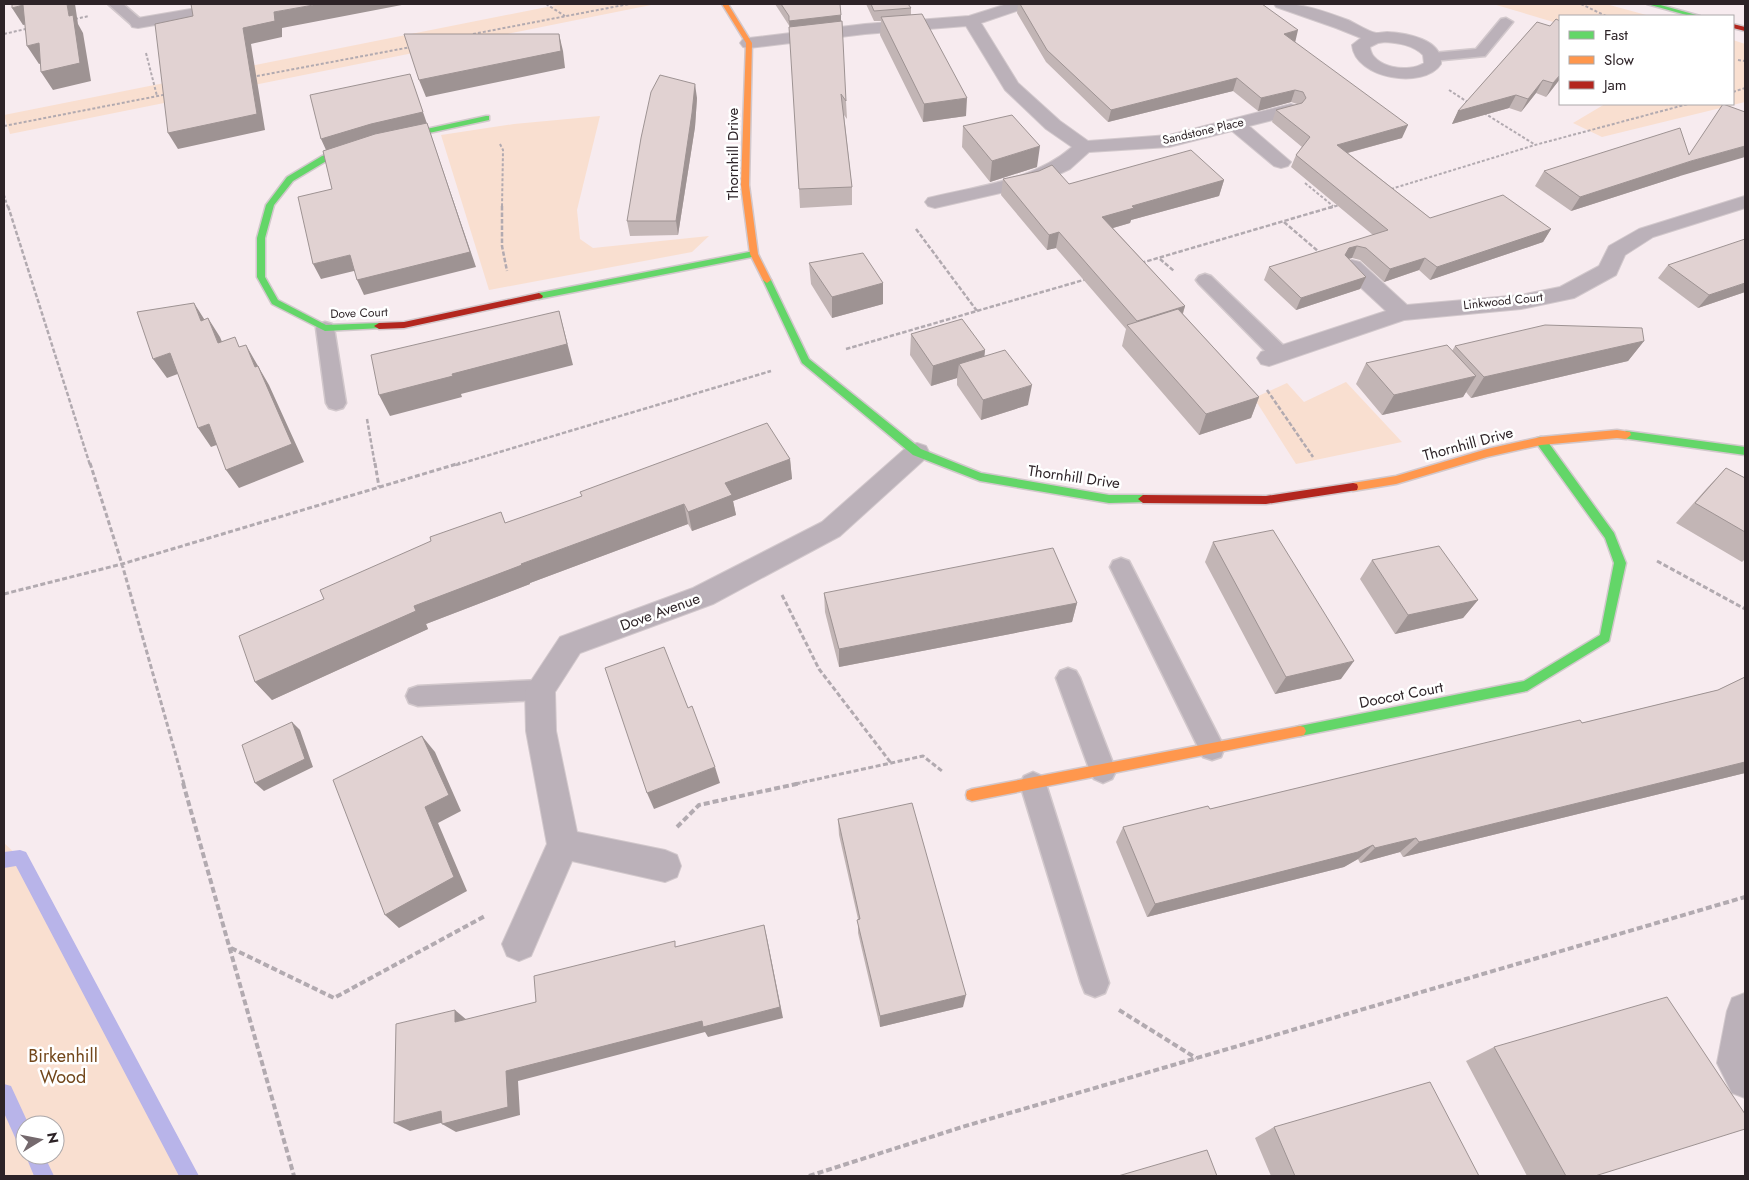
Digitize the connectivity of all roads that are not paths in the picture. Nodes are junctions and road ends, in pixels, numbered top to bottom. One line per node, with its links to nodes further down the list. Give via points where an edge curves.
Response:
1 (116, 4): 10 (lane)
2 (247, 4): 10 (street)
3 (725, 4): 12 (street)
4 (1022, 4): 8 (street)
5 (1282, 4): 11 (street)
6 (1650, 4): 7 (street)
7 (1693, 15)
8 (971, 21): 12 (street); 17 (street, via 1011,86 1053,125)
9 (1506, 22): 13 (lane, via 1480,53)
10 (138, 23)
11 (1374, 38): 13 (street, via 1410,41 1429,51); 13 (street, via 1361,46 1362,57 1394,72 1420,72 1433,64)
12 (749, 43): 21 (street, Thornhill Drive, via 745,185)
13 (1433, 58)
14 (1291, 110): 16 (street, Sandstone Place)
15 (486, 118): 25 (street, Dove Court, via 376,142 325,158 290,179 270,205 261,238 261,277 275,302)
16 (1235, 124): 17 (street, Sandstone Place, via 1169,141); 18 (street)
17 (1084, 147): 19 (street, via 1063,165 1029,182)
18 (1281, 162)
19 (935, 202)
20 (1745, 202): 24 (street, Linkwood Court, via 1646,233 1616,251 1608,270 1566,293 1521,302)
21 (754, 254): 25 (street, Dove Court, via 404,325); 30 (street, Thornhill Drive, via 805,361)
22 (1352, 267): 24 (street)
23 (1205, 280): 26 (lane)
24 (1402, 313): 26 (street, Linkwood Court)
25 (325, 328): 27 (lane)
26 (1275, 356)
27 (336, 403)
28 (1541, 440): 29 (street, Thornhill Drive, via 1617,434); 30 (street, Thornhill Drive, via 1396,480 1266,500 1109,499 980,477); 35 (street, Doocot Court, via 1610,536 1620,563 1605,638 1527,686)
29 (1745, 450)
30 (917, 452): 33 (street, Dove Avenue, via 832,529 703,596 570,645)
31 (1121, 566): 35 (lane)
32 (1068, 678): 36 (lane)
33 (540, 690): 34 (lane); 39 (street, via 542,731)
34 (418, 696)
35 (1212, 748): 36 (street, Doocot Court)
36 (1103, 771): 37 (street, Doocot Court)
37 (1032, 784): 38 (street, Doocot Court); 42 (lane)
38 (972, 795)
39 (564, 844): 40 (street); 41 (street)
40 (654, 864)
41 (519, 944)
42 (1095, 983)
43 (1745, 1011): 44 (street, via 1735,1063)
44 (1745, 1080)

